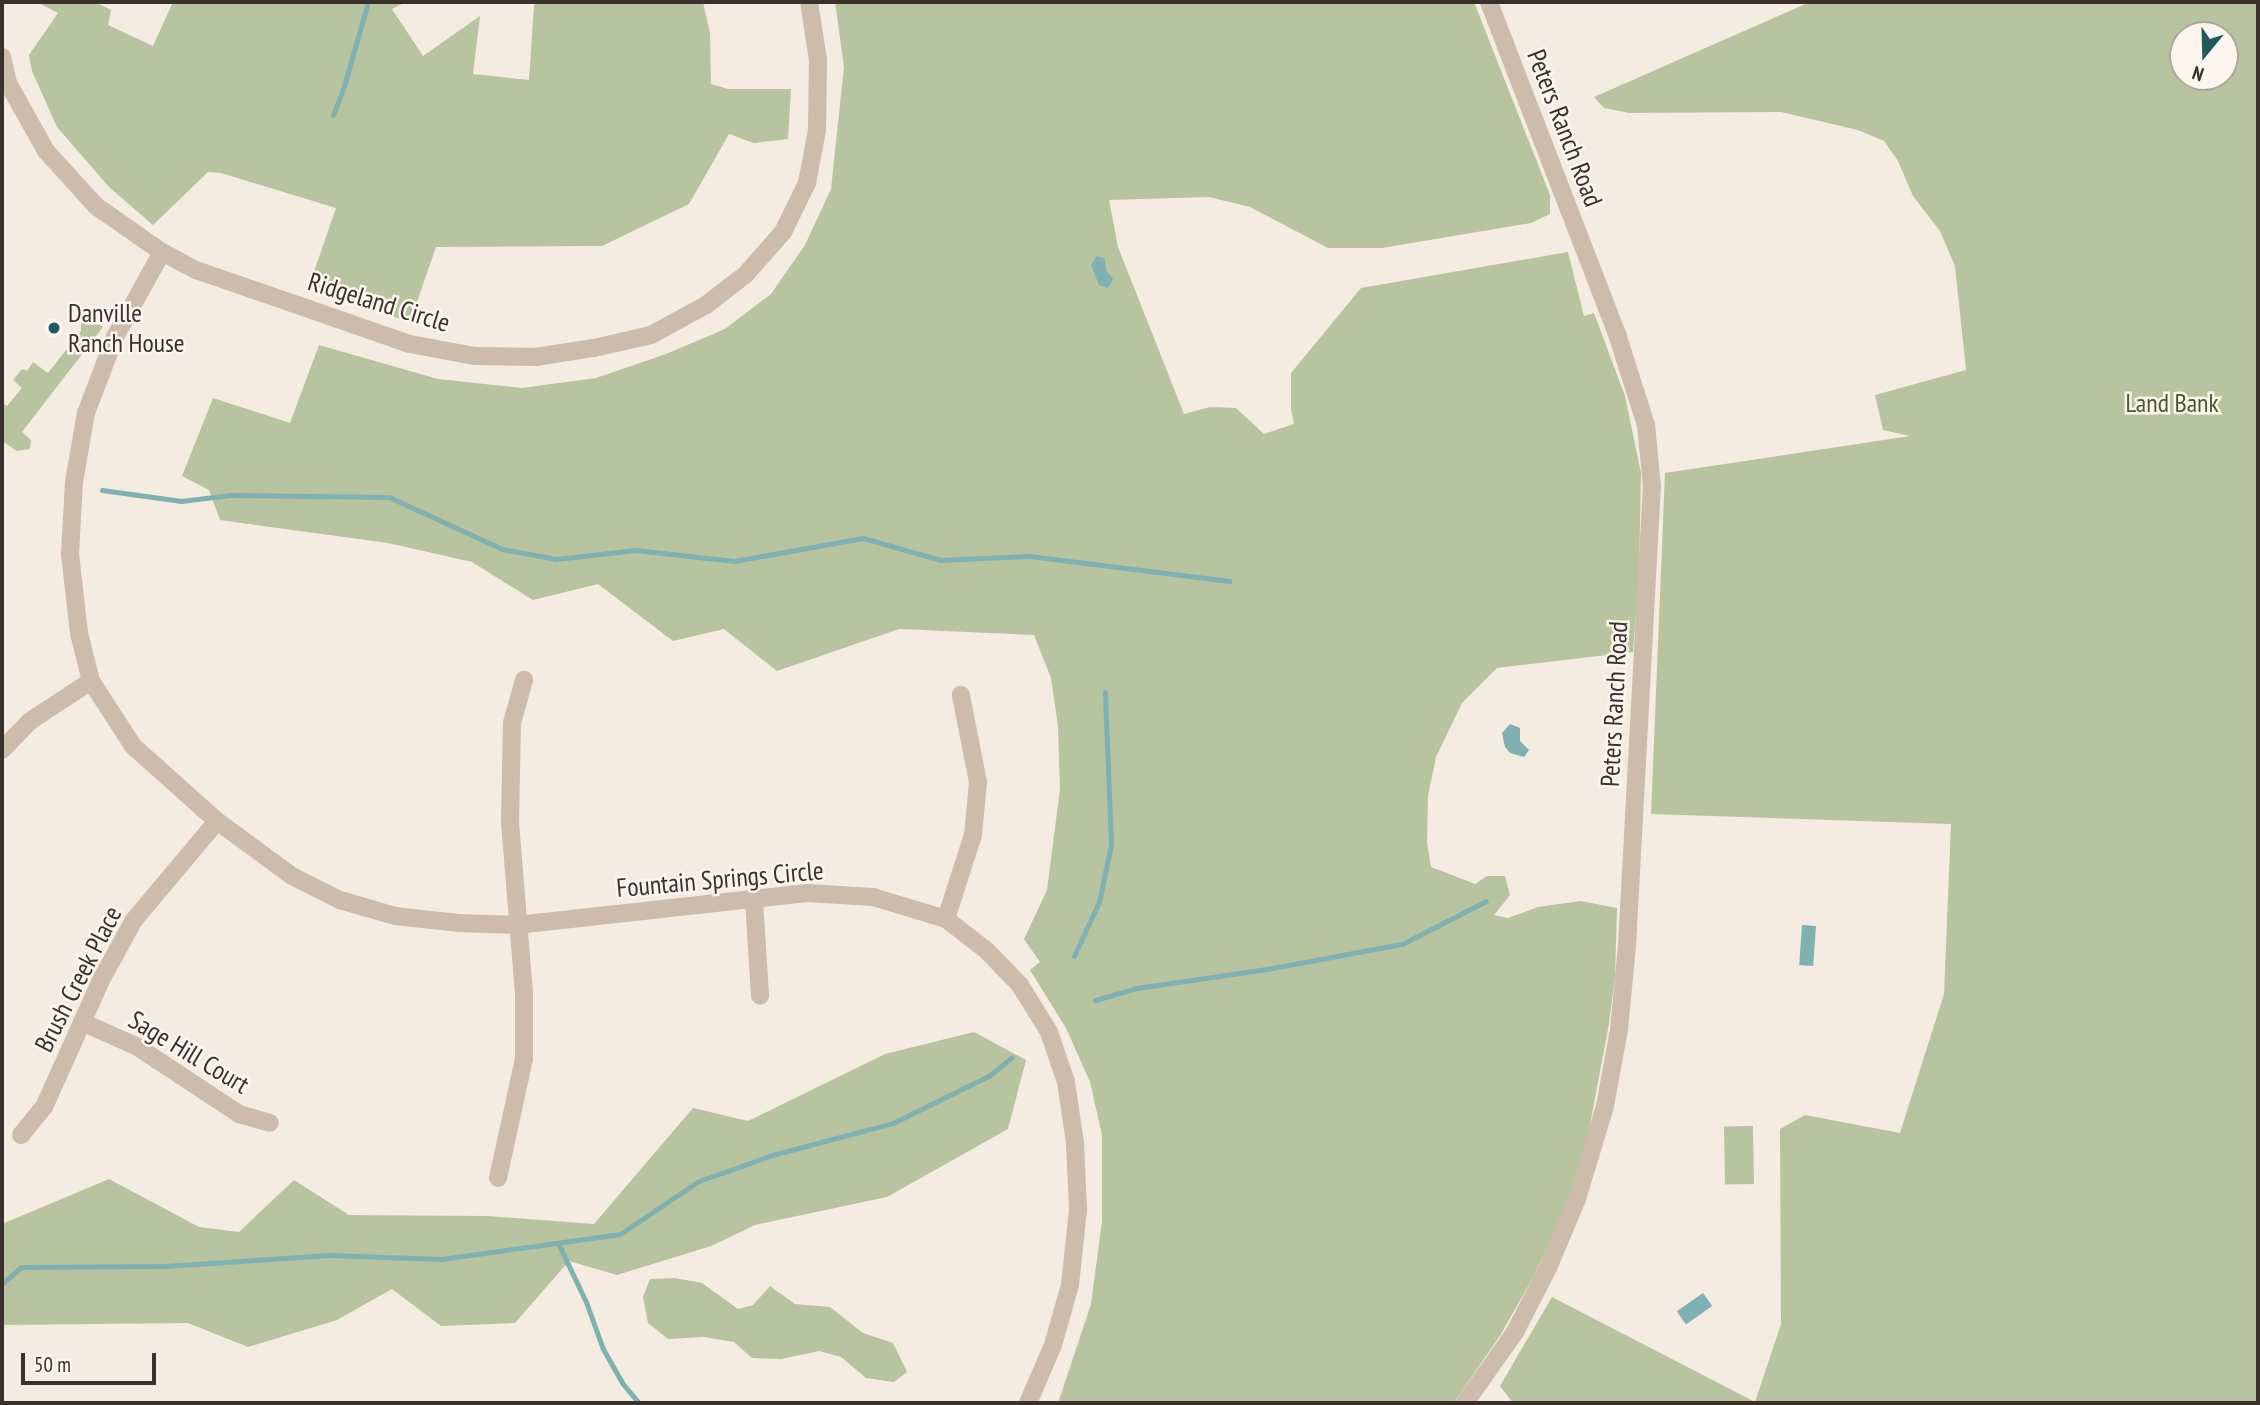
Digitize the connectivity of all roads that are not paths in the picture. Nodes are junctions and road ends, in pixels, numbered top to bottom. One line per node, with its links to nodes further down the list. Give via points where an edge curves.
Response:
1 (809, 2): 5 (street, Ridgeland Circle, via 818,60 817,130 807,183 783,232 745,275 706,305 651,335 535,357 475,356 410,344 196,270)
2 (1489, 2): 20 (street, Peters Ranch Road, via 1617,334 1646,425 1652,487 1627,946 1619,1030 1605,1106 1577,1199 1548,1268 1515,1332)
3 (2, 57): 4 (street, Ridgeland Circle)
4 (5, 84): 5 (street, Ridgeland Circle, via 47,151 96,206)
5 (162, 252): 7 (street, Fountain Springs Circle, via 115,337 86,412 74,482 70,554 79,633)
6 (524, 680): 13 (street, via 512,723 510,824)
7 (91, 681): 9 (street, via 30,721); 10 (street, Fountain Springs Circle, via 133,746)
8 (961, 695): 12 (street, via 978,782 973,835)
9 (2, 750)
10 (217, 821): 13 (street, Fountain Springs Circle, via 292,876 340,900 395,916); 15 (street, Brush Creek Place, via 134,920)
11 (754, 900): 12 (street, Fountain Springs Circle, via 807,892 873,897); 13 (street, Fountain Springs Circle); 14 (street)
12 (946, 919): 19 (street, Fountain Springs Circle, via 1020,985 1049,1031 1066,1082 1078,1210 1070,1285 1053,1345)
13 (517, 925): 18 (street, via 524,1059)
14 (760, 996)
15 (82, 1022): 16 (street, Sage Hill Court, via 136,1046 239,1114); 17 (street, Brush Creek Place, via 44,1107)
16 (270, 1123)
17 (21, 1135)
18 (498, 1178)
19 (1028, 1403)
20 (1465, 1403)

